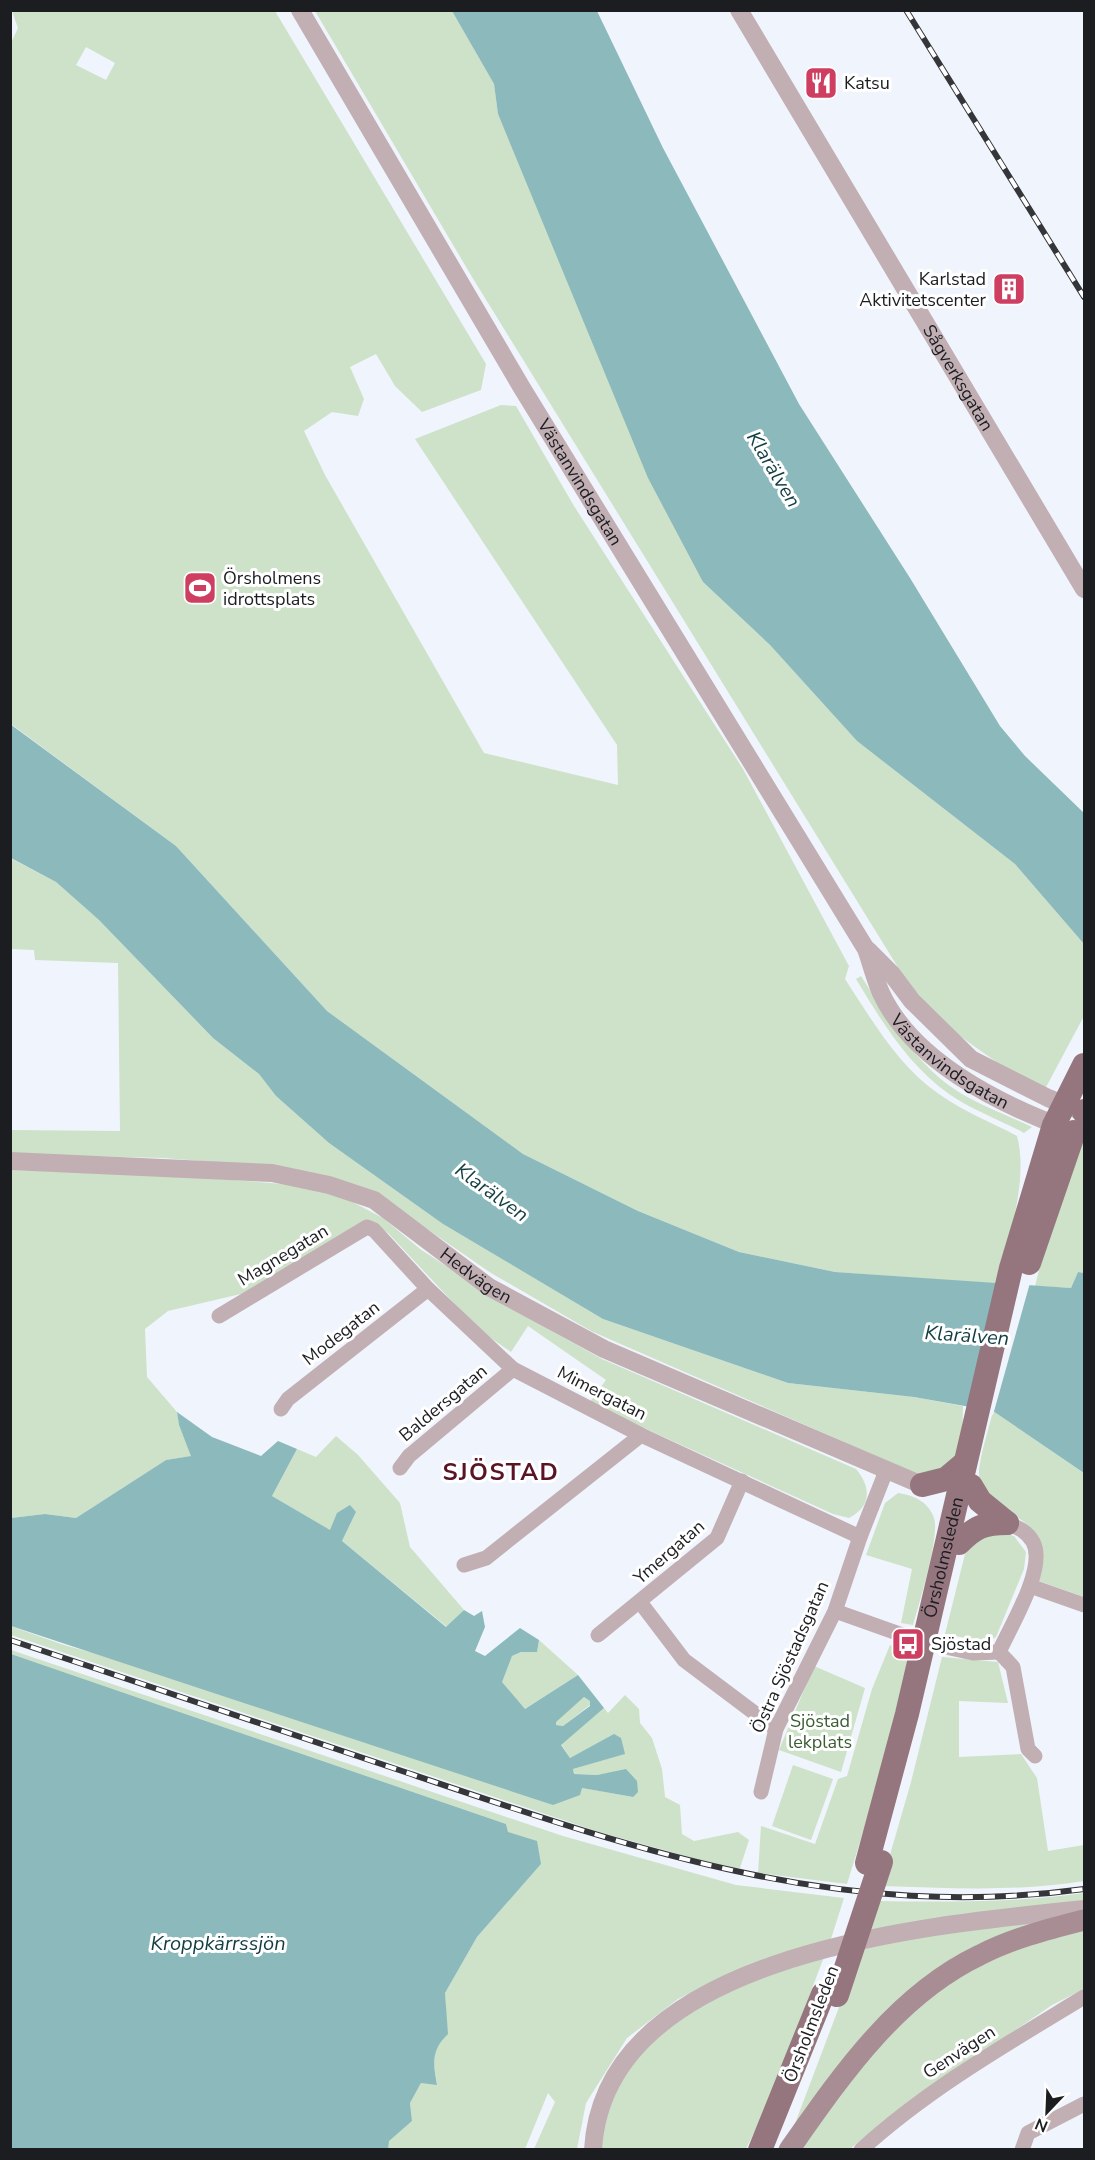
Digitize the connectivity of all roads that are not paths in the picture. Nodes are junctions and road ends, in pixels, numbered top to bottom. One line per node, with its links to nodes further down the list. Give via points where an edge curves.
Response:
1 (300, 10): 4 (street, Västanvindsgatan, via 522,388)
2 (739, 10): 3 (street, Sågverksgatan)
3 (1084, 589)
4 (866, 949): 6 (street, Västanvindsgatan, via 971,1059); 6 (street, Västanvindsgatan, via 881,993 907,1033 961,1079)
5 (1084, 1065): 6 (main road, Örsholmsleden)
6 (1072, 1117): 16 (main road, Örsholmsleden, via 1019,1271)
7 (10, 1161): 15 (street, Hedvägen, via 272,1173 374,1200 489,1287 594,1343)
8 (367, 1227): 9 (street, Mimergatan); 10 (street, Magnegatan)
9 (428, 1289): 11 (street, Mimergatan); 12 (street, Modegatan, via 288,1399)
10 (219, 1316)
11 (513, 1369): 13 (street, Mimergatan); 14 (street, Baldersgatan, via 409,1456)
12 (281, 1409)
13 (641, 1435): 17 (street, Mimergatan); 22 (street, via 486,1558)
14 (400, 1468)
15 (886, 1471): 18 (street, Hedvägen); 21 (street, Östra Sjöstadsgatan)
16 (968, 1475): 18 (main road); 19 (main road, via 980,1501); 20 (main road, Örsholmsleden)
17 (742, 1480): 21 (street, Mimergatan); 24 (street, Ymergatan, via 717,1538)
18 (922, 1485): 20 (main road, via 935,1494)
19 (1007, 1522): 20 (main road); 23 (street, via 1026,1532 1033,1542 1037,1559)
20 (955, 1533): 36 (main road, Örsholmsleden, bridge, via 900,1796)
21 (860, 1537): 26 (street, Östra Sjöstadsgatan)
22 (464, 1565)
23 (1030, 1586): 25 (street); 30 (street)
24 (640, 1602): 27 (street, Ymergatan); 31 (street, via 684,1660)
25 (1084, 1605)
26 (835, 1611): 28 (street); 31 (street, Östra Sjöstadsgatan)
27 (598, 1635)
28 (911, 1638)
29 (940, 1647): 30 (street, via 973,1653)
30 (999, 1652): 32 (street, via 1013,1667 1028,1749)
31 (776, 1729): 33 (street, Östra Sjöstadsgatan)
32 (1035, 1756)
33 (761, 1792)
34 (1084, 1909): 40 (street, via 942,1927 855,1943 750,1973 707,1992 651,2030 628,2056 599,2111)
35 (1084, 1920): 43 (main road, via 978,1955 922,1993 870,2042)
36 (830, 1995): 41 (main road, Örsholmsleden); 42 (main road, Örsholmsleden)
37 (1084, 1997): 39 (street, Genvägen, via 971,2066 892,2121)
38 (1084, 2104): 44 (street, via 1028,2133)
39 (863, 2149)
40 (593, 2150)
41 (760, 2150)
42 (775, 2150)
43 (789, 2150)
44 (1022, 2150)

